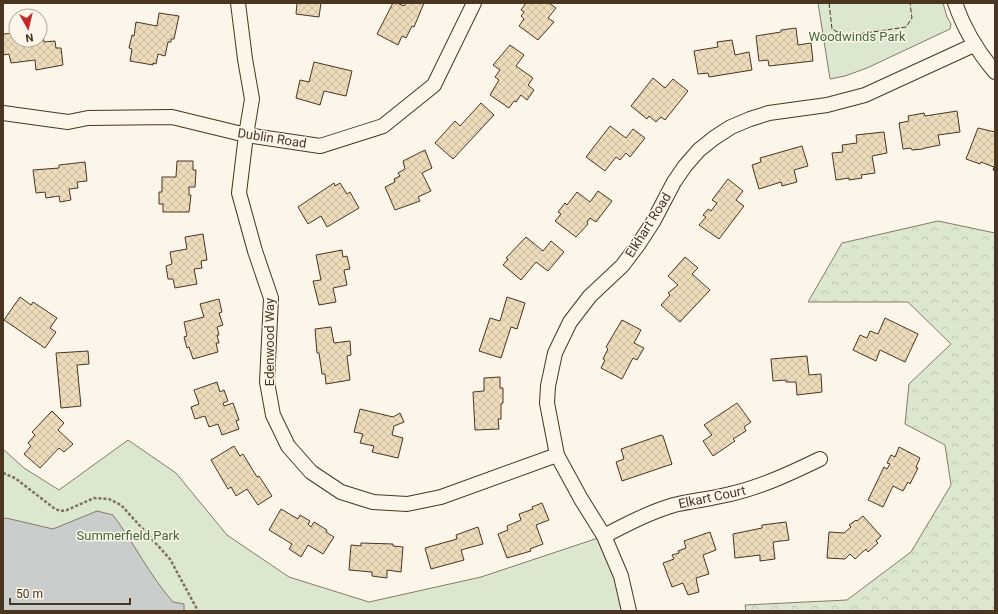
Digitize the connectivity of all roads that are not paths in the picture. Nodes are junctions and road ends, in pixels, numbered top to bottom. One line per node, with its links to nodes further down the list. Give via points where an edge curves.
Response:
1 (238, 3): 7 (street, Edenwood Way, via 252,99)
2 (474, 3): 7 (street, Dublin Road, via 434,85 383,126 320,146)
3 (955, 3): 4 (street)
4 (974, 45): 5 (street); 8 (street, Elkhart Road, via 865,95 827,105 769,113 750,119 731,127 699,150 674,182 638,245 622,266 579,308 562,338 551,370 547,403)
5 (995, 72)
6 (3, 113): 7 (street, Dublin Road, via 68,122 88,118 172,117)
7 (246, 135): 8 (street, Edenwood Way, via 239,193 271,298 267,382 274,415 288,446 311,472 341,492 373,502 407,504 441,497)
8 (556, 455): 10 (street, Elkhart Road)
9 (820, 459): 10 (street, Elkart Court, via 756,487 656,511)
10 (604, 536): 11 (street, Elkhart Road, via 621,576)
11 (629, 611)

